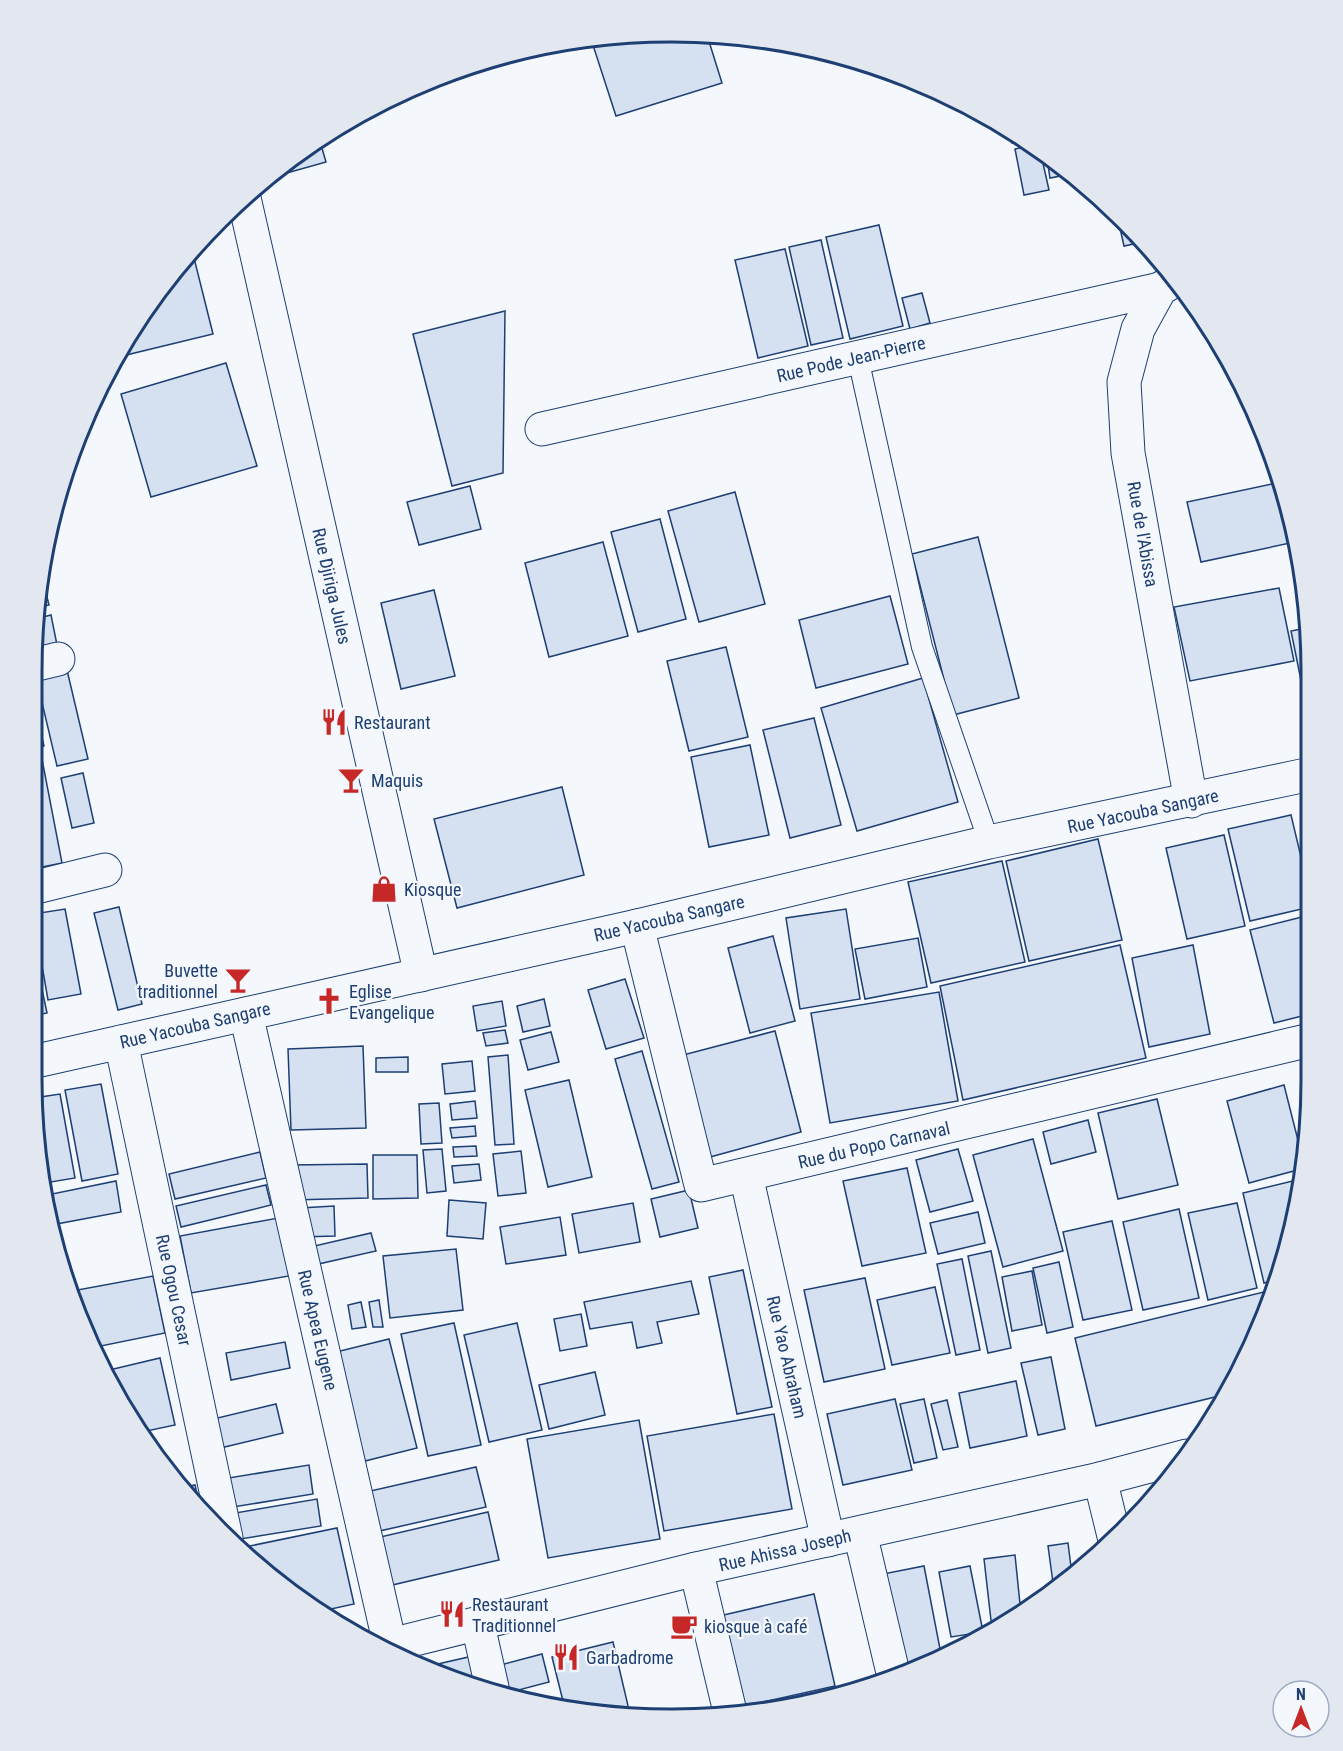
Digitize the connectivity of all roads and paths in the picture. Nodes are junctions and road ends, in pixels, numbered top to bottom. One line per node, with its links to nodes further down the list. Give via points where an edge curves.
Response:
1 (246, 207): 11 (street, Rue Djiriga Jules)
2 (1167, 285): 3 (street, Rue Pode Jean-Pierre); 6 (street, Rue de l'Abissa, via 1138,329 1124,382 1128,453)
3 (858, 358): 4 (street, Rue Pode Jean-Pierre); 7 (lane, via 921,647)
4 (542, 429)
5 (1301, 776): 6 (street, Rue Yacouba Sangare)
6 (1191, 801): 7 (street, Rue Yacouba Sangare)
7 (989, 842): 10 (street, Rue Yacouba Sangare)
8 (105, 870): 9 (street)
9 (42, 886)
10 (637, 926): 11 (street, Rue Yacouba Sangare); 16 (street, Rue du Popo Carnaval, via 701,1185)
11 (421, 975): 12 (street, Rue Yacouba Sangare)
12 (246, 1014): 13 (street, Rue Yacouba Sangare); 25 (street, Rue Apea Eugene)
13 (121, 1042): 15 (street, Rue Yacouba Sangare); 19 (street, Rue Ogou Cesar)
14 (1301, 1042): 16 (street, Rue du Popo Carnaval)
15 (42, 1060)
16 (746, 1175): 22 (street, Rue Yao Abraham)
17 (1173, 1460): 18 (street, Rue Ahissa Joseph)
18 (1100, 1479): 20 (street); 21 (street, Rue Ahissa Joseph)
19 (222, 1521)
20 (1112, 1529)
21 (860, 1533): 22 (street, Rue Ahissa Joseph); 27 (street)
22 (828, 1540): 23 (street, Rue Ahissa Joseph)
23 (696, 1569): 24 (street, Rue Ahissa Joseph); 29 (street)
24 (478, 1625): 26 (street, Rue Ahissa Joseph); 28 (street)
25 (385, 1640)
26 (394, 1644)
27 (892, 1669)
28 (491, 1683)
29 (728, 1707)

